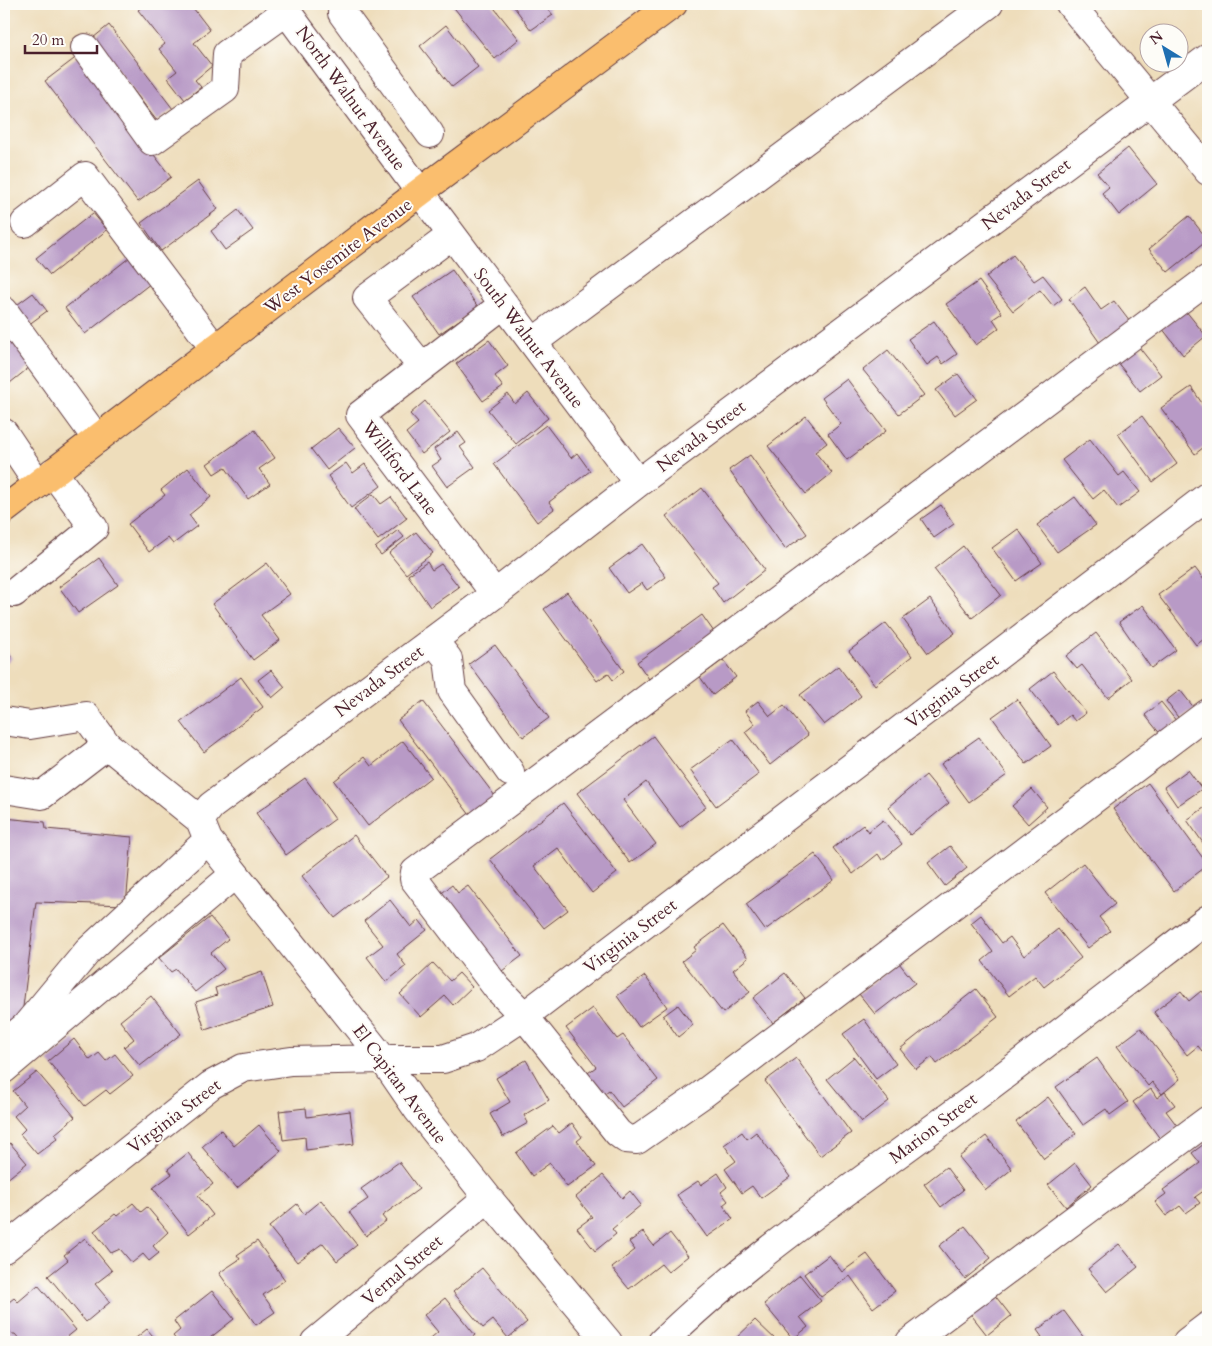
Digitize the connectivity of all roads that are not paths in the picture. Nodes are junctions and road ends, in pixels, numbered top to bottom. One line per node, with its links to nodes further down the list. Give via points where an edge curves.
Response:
1 (674, 4): 12 (main road, West Yosemite Avenue)
2 (989, 4): 18 (street)
3 (1070, 4): 9 (street)
4 (284, 8): 6 (street, North Walnut Avenue); 7 (street, via 227,54 225,89 152,141)
5 (348, 9): 6 (street); 10 (street)
6 (308, 40): 12 (street, North Walnut Avenue)
7 (85, 48)
8 (1208, 58): 9 (street, Nevada Street)
9 (1151, 102): 11 (street); 24 (street, Nevada Street)
10 (430, 134)
11 (1208, 171)
12 (420, 192): 14 (street, South Walnut Avenue); 19 (main road, West Yosemite Avenue)
13 (25, 223): 19 (street, via 85,176)
14 (452, 235): 16 (street, South Walnut Avenue); 20 (street, via 367,298)
15 (1208, 279): 38 (street, via 415,872 414,880 497,988)
16 (504, 304): 18 (street, South Walnut Avenue); 20 (street, Williford Lane)
17 (4, 311): 22 (street)
18 (533, 342): 24 (street, South Walnut Avenue)
19 (215, 349): 22 (main road, West Yosemite Avenue)
20 (422, 367): 28 (street, Williford Lane, via 360,415)
21 (4, 433): 23 (street)
22 (97, 439): 23 (main road, West Yosemite Avenue)
23 (46, 478): 26 (main road, West Yosemite Avenue); 27 (street, via 94,528)
24 (638, 483): 28 (street, Nevada Street)
25 (1208, 496): 38 (street, Virginia Street)
26 (4, 510)
27 (14, 593)
28 (495, 594): 29 (street, Nevada Street)
29 (433, 640): 33 (street, via 448,659 452,690); 35 (street, Nevada Street, via 211,806)
30 (1208, 713): 38 (street, via 711,1088 637,1140 626,1139 618,1133)
31 (4, 721): 32 (street, El Capitan Avenue, via 30,725 86,716)
32 (107, 745): 34 (street, via 42,795); 35 (street, El Capitan Avenue)
33 (510, 772)
34 (4, 789)
35 (204, 830): 36 (street, El Capitan Avenue); 39 (street, Nevada Street, via 88,951 25,1027)
36 (235, 874): 40 (street, El Capitan Avenue); 41 (street)
37 (1208, 919): 48 (street, Marion Street, via 796,1228 693,1312)
38 (524, 1016): 40 (street, Virginia Street, via 476,1048 442,1059)
39 (4, 1044)
40 (383, 1058): 43 (street, El Capitan Avenue, via 418,1110); 44 (street, Virginia Street, via 292,1061 243,1068 211,1085)
41 (4, 1069)
42 (1208, 1120): 49 (street)
43 (488, 1198): 46 (street, Vernal Street); 47 (street, El Capitan Avenue)
44 (4, 1249)
45 (1208, 1326): 50 (street)
46 (315, 1342)
47 (608, 1342)
48 (662, 1342)
49 (910, 1342)
50 (1187, 1342)

